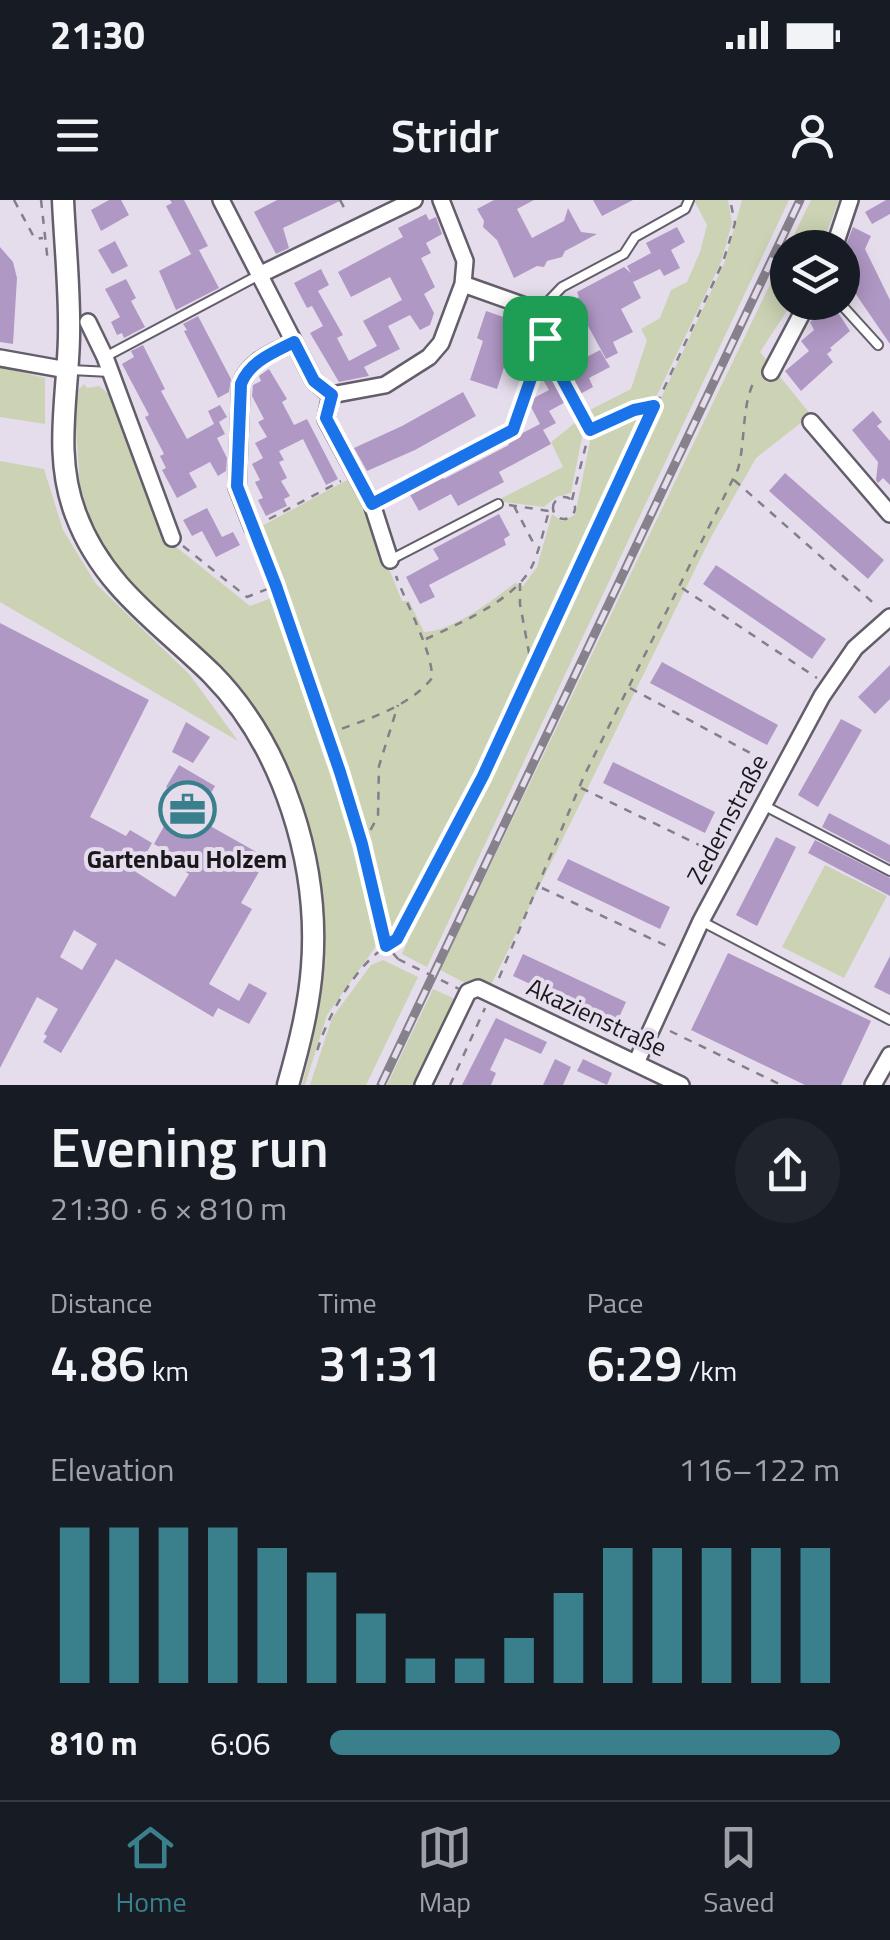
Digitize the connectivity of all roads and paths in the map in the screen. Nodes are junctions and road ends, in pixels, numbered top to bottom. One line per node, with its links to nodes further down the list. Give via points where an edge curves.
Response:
1 (14, 200): 10 (path, via 35,239)
2 (63, 200): 10 (street)
3 (221, 200): 11 (street)
4 (414, 200): 11 (street)
5 (441, 200): 12 (street, via 464,260)
6 (689, 200): 13 (lane, via 686,210 635,236 624,254 562,287)
7 (730, 200): 26 (path, via 732,240)
8 (850, 200): 9 (street)
9 (840, 230)
10 (64, 234): 22 (street)
11 (259, 275): 18 (street); 21 (lane)
12 (463, 284): 13 (street); 25 (street, via 429,357 385,384)
13 (539, 311): 17 (street)
14 (798, 320): 24 (street)
15 (855, 320): 19 (lane)
16 (88, 322): 21 (street)
17 (545, 338): 23 (street); 28 (path)
18 (294, 342): 25 (street, via 314,381); 37 (street, via 258,360 241,384 237,486)
19 (878, 345)
20 (0, 358): 22 (street)
21 (108, 364): 22 (lane); 38 (street)
22 (67, 370): 68 (street, via 65,470 94,554 134,604 238,706 296,823 312,967)
23 (534, 371): 32 (lane, via 513,430)
24 (771, 372): 30 (path, via 750,389)
25 (332, 395): 29 (street, via 326,418)
26 (654, 406): 28 (path); 46 (path)
27 (811, 422): 36 (street)
28 (590, 430): 31 (path)
29 (356, 473): 32 (street); 37 (path)
30 (733, 480): 43 (path); 44 (path)
31 (572, 500): 35 (path, via 558,499); 35 (path, via 569,517)
32 (372, 504): 40 (street)
33 (498, 504): 34 (path); 40 (lane)
34 (513, 505): 35 (path); 39 (path)
35 (552, 510): 39 (path)
36 (890, 514)
37 (253, 528): 42 (path)
38 (172, 538): 42 (path, via 247,597)
39 (537, 550): 41 (path)
40 (390, 560): 45 (path)
41 (520, 582): 45 (path, via 489,607); 46 (path)
42 (276, 586): 50 (path)
43 (681, 587): 47 (path); 48 (path)
44 (890, 617): 47 (street, Zedernstraße)
45 (424, 640): 49 (path, via 432,678)
46 (532, 670): 59 (path, via 424,890 397,939)
47 (829, 686): 51 (street, Zedernstraße)
48 (630, 688): 51 (path); 52 (path)
49 (399, 704): 50 (path); 54 (path, via 379,766 378,816)
50 (328, 734): 54 (path)
51 (782, 770): 53 (street, Zedernstraße)
52 (580, 787): 55 (path); 57 (path)
53 (763, 805): 55 (street, Zedernstraße); 56 (lane)
54 (362, 844): 59 (path)
55 (733, 862): 58 (street, Zedernstraße)
56 (890, 871)
57 (539, 887): 60 (path); 62 (path)
58 (701, 921): 60 (street, Zedernstraße); 63 (lane)
59 (386, 946): 61 (path, bridge, via 398,959); 65 (path, via 330,1017)
60 (686, 955): 64 (street, Zedernstraße)
61 (460, 988)
62 (485, 991): 67 (street, Akazienstraße); 69 (street, via 468,992); 70 (path, Akazienstraße)
63 (890, 1020)
64 (654, 1023): 67 (street, Zedernstraße); 72 (path)
65 (316, 1055)
66 (890, 1055): 73 (street)
67 (636, 1063): 71 (street, Akazienstraße)
68 (288, 1085)
69 (423, 1085)
70 (450, 1085)
71 (681, 1085)
72 (781, 1085)
73 (873, 1085)

